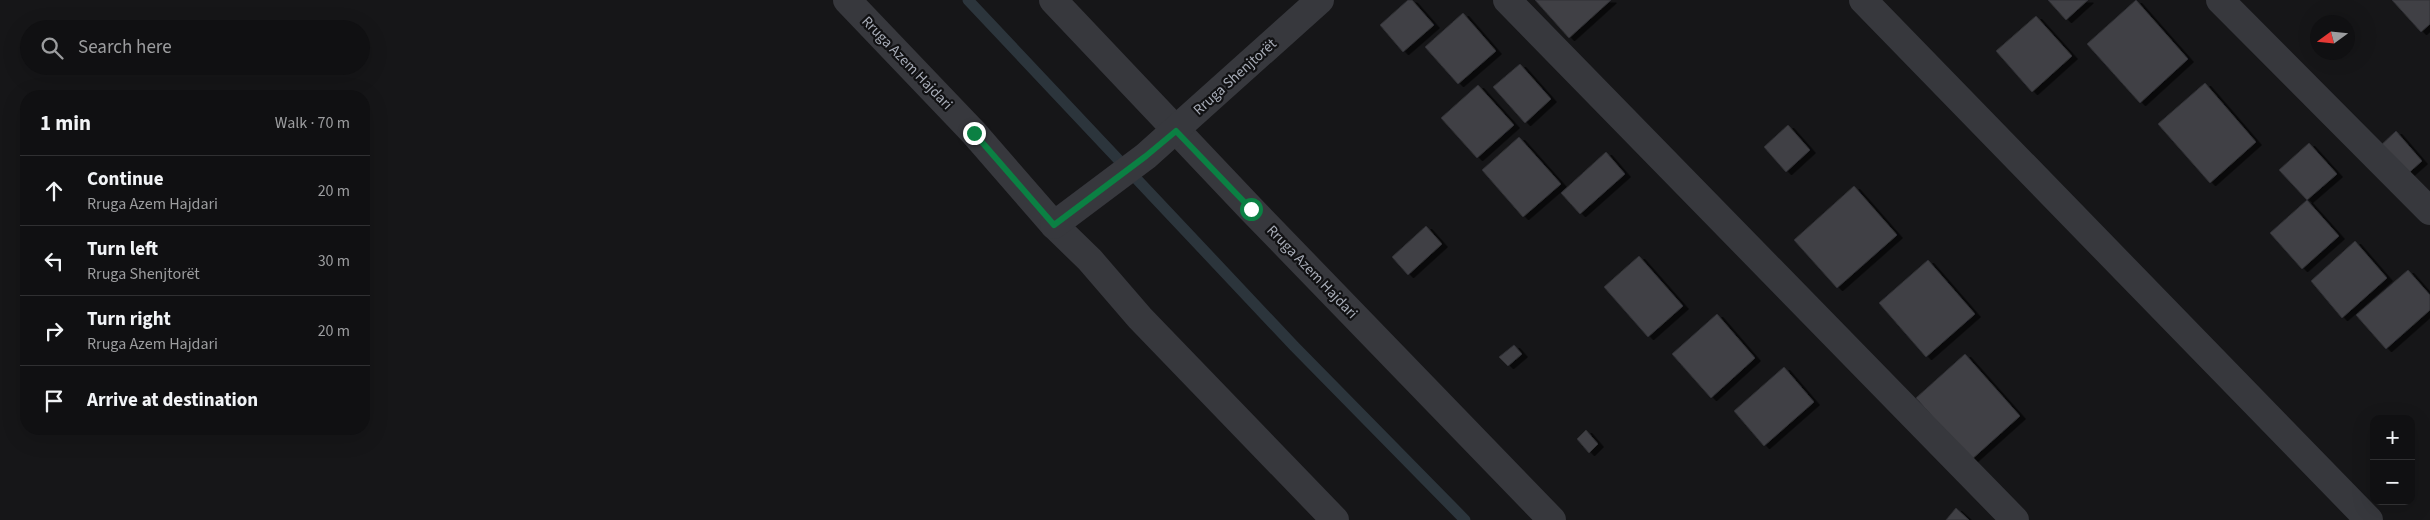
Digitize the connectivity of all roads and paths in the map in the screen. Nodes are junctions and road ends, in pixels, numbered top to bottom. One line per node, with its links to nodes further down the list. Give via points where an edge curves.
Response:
1 (847, 0): 9 (street, Rruga Azem Hajdari, via 974,133)
2 (1053, 0): 7 (street, Rruga Azem Hajdari)
3 (1320, 0): 7 (street, Rruga Shenjtorët)
4 (1507, 0): 12 (street)
5 (1863, 0): 13 (street)
6 (2220, 0): 8 (street)
7 (1176, 131): 9 (street, Rruga Shenjtorët); 11 (street, Rruga Azem Hajdari)
8 (2430, 211)
9 (1054, 225): 10 (street, Rruga Azem Hajdari)
10 (1335, 520)
11 (1552, 520)
12 (2015, 520)
13 (2369, 520)

